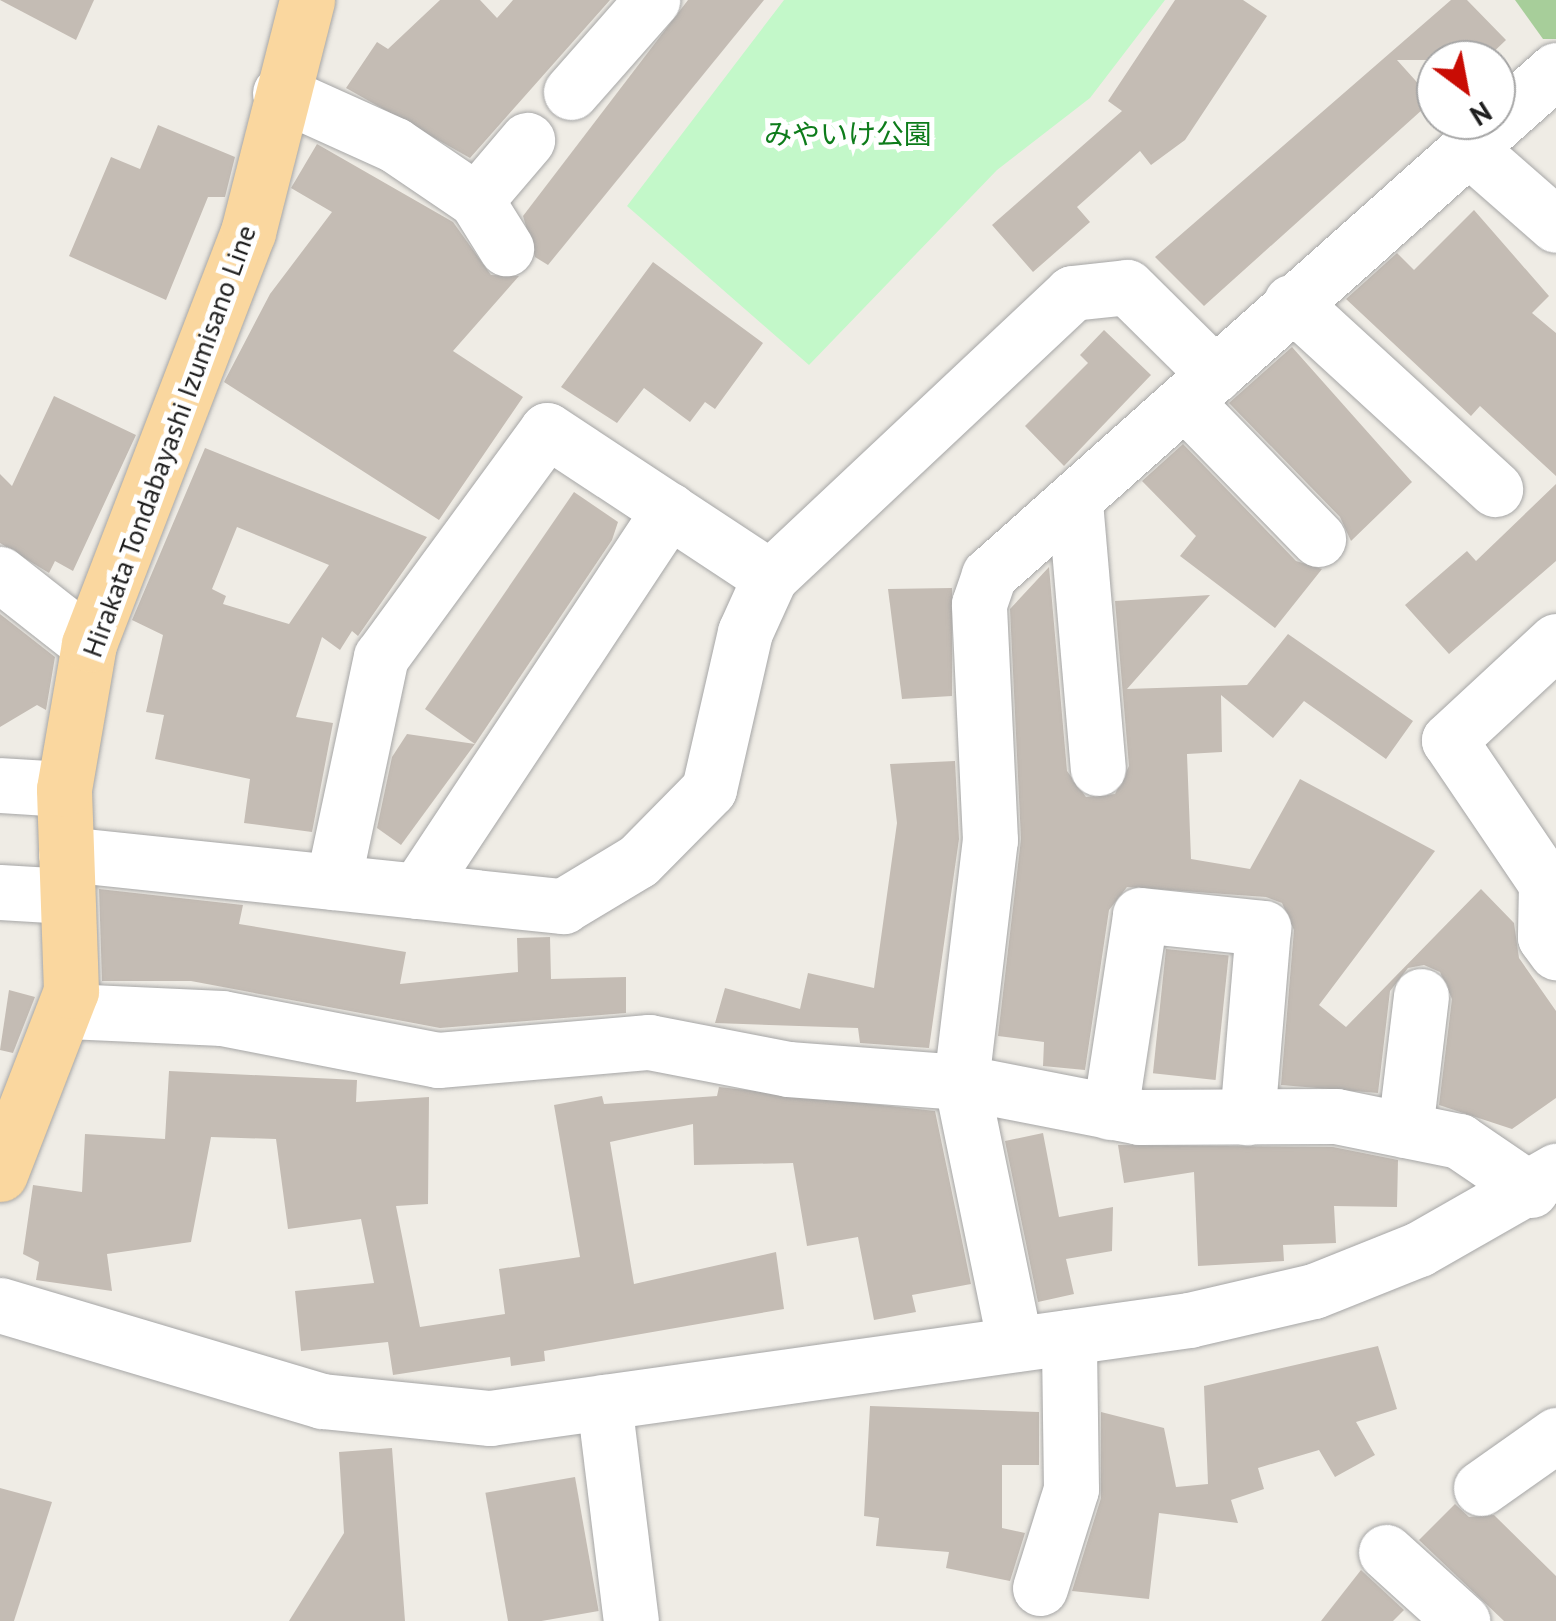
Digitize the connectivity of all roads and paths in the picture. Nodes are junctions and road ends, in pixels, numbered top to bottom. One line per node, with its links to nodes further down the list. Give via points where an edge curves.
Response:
1 (307, 0): 5 (main road, Hirakata Tondabayashi Izumisano Line)
2 (652, 0): 4 (street)
3 (1553, 77): 7 (street)
4 (572, 92)
5 (280, 94): 8 (street, via 395,145); 20 (main road, Hirakata Tondabayashi Izumisano Line, via 248,232)
6 (527, 140): 8 (street)
7 (1467, 147): 9 (street); 11 (street)
8 (476, 200): 10 (street)
9 (1556, 225)
10 (506, 248)
11 (1291, 302): 12 (street); 13 (street)
12 (1200, 388): 14 (street); 16 (street); 18 (street, via 1127,286 1072,293)
13 (1494, 489)
14 (1075, 502): 21 (street); 31 (street, via 1012,546 979,604 990,840)
15 (669, 510): 18 (street); 25 (street, via 547,430 381,657); 26 (street)
16 (1318, 539)
17 (0, 574): 20 (street)
18 (770, 577): 26 (street, via 746,632 709,789 638,861 562,906)
19 (1556, 641): 28 (street, via 1450,740 1546,883 1545,937)
20 (89, 644): 23 (main road, Hirakata Tondabayashi Izumisano Line)
21 (1098, 768)
22 (0, 786): 23 (street)
23 (64, 789): 24 (main road, Hirakata Tondabayashi Izumisano Line)
24 (66, 875): 25 (street); 27 (street); 30 (main road, Hirakata Tondabayashi Izumisano Line)
25 (334, 882): 26 (street)
26 (418, 891)
27 (0, 892)
28 (1556, 952)
29 (1421, 996): 34 (street)
30 (68, 1010): 31 (street, via 222,1018 438,1060 649,1042 788,1069); 35 (main road, Hirakata Tondabayashi Izumisano Line)
31 (961, 1082): 32 (street); 39 (street)
32 (1110, 1112): 33 (street); 33 (street, via 1140,915 1264,928)
33 (1247, 1117): 34 (street, via 1336,1116)
34 (1405, 1130): 36 (street, via 1459,1140)
35 (0, 1174)
36 (1543, 1181): 38 (street, via 1314,1291)
37 (0, 1305): 40 (street, via 322,1400 402,1414 490,1418)
38 (1069, 1337): 39 (street); 44 (street, via 1071,1490)
39 (1015, 1344): 40 (street)
40 (604, 1402): 46 (street)
41 (1556, 1435): 42 (street)
42 (1481, 1488)
43 (1386, 1552): 45 (street)
44 (1040, 1588)
45 (1441, 1614)
46 (631, 1621)

